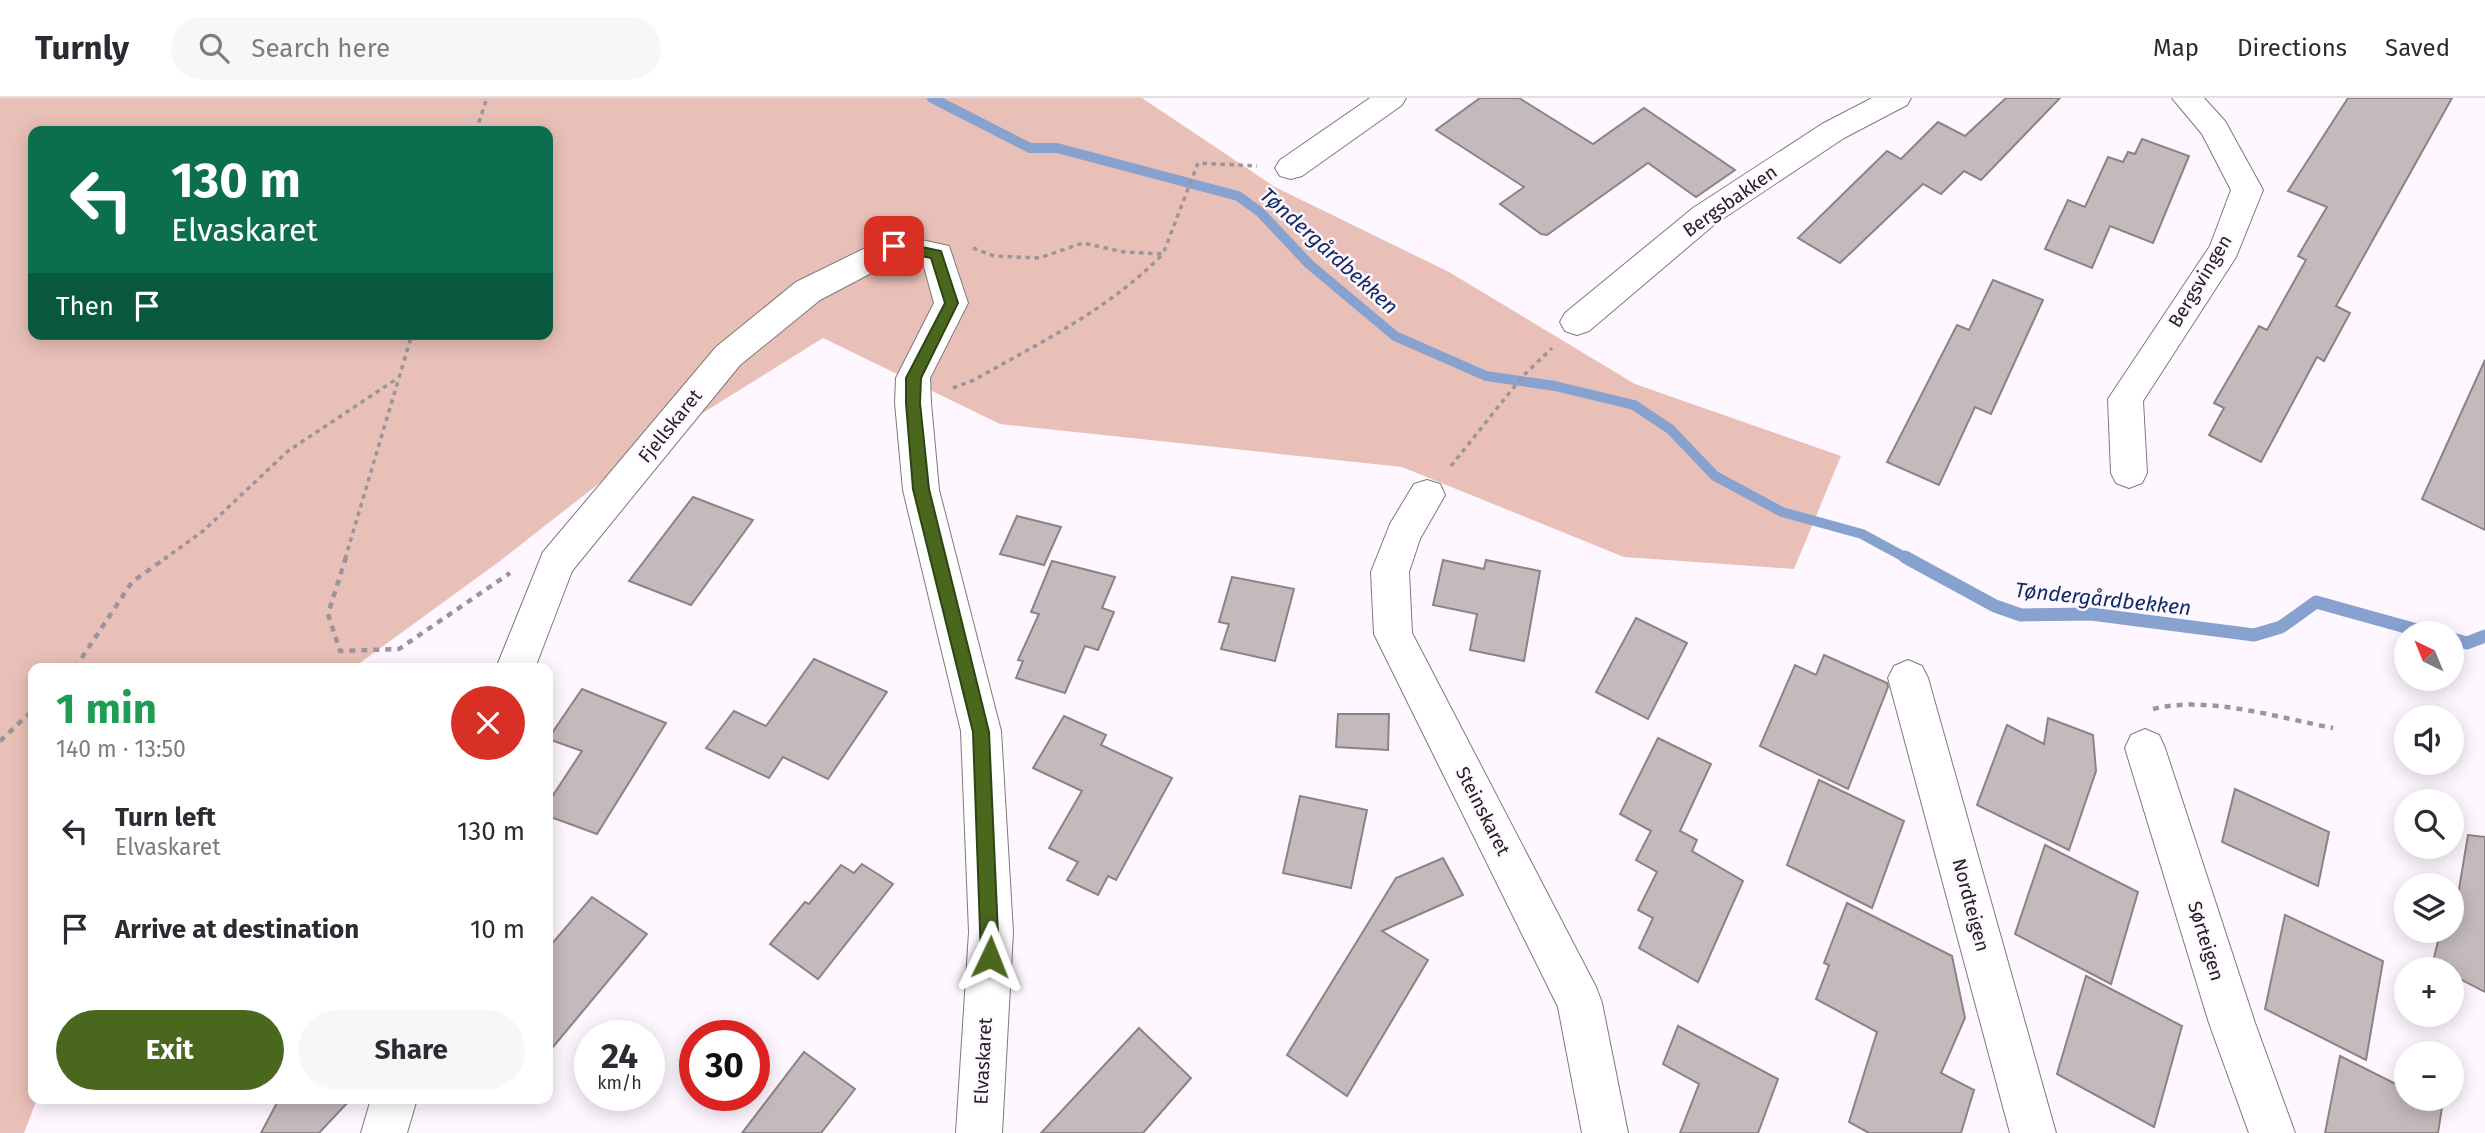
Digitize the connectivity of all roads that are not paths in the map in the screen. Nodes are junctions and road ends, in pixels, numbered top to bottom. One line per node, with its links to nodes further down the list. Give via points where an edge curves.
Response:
1 (1391, 98): 4 (street)
2 (1896, 98): 6 (street, Bergsbakken, via 1833,131 1703,216)
3 (2187, 98): 7 (street, Bergsvingen, via 2214,128 2247,190 2225,248 2125,399)
4 (1291, 168)
5 (894, 246): 9 (street, Fjellskaret, via 808,291 728,356 556,563); 14 (street, Elvaskaret, via 937,254 951,303 914,378 913,403 921,489 981,732 991,932)
6 (1577, 322)
7 (2129, 473)
8 (1427, 495): 15 (street, Steinskaret, via 1403,535 1390,572 1393,634 1580,1003)
9 (518, 663)
10 (1908, 678): 16 (street, Nordteigen)
11 (2145, 748): 17 (street, Sørteigen, via 2232,1023)
12 (393, 1104): 13 (street)
13 (384, 1133)
14 (979, 1133)
15 (1605, 1133)
16 (2033, 1133)
17 (2272, 1133)

